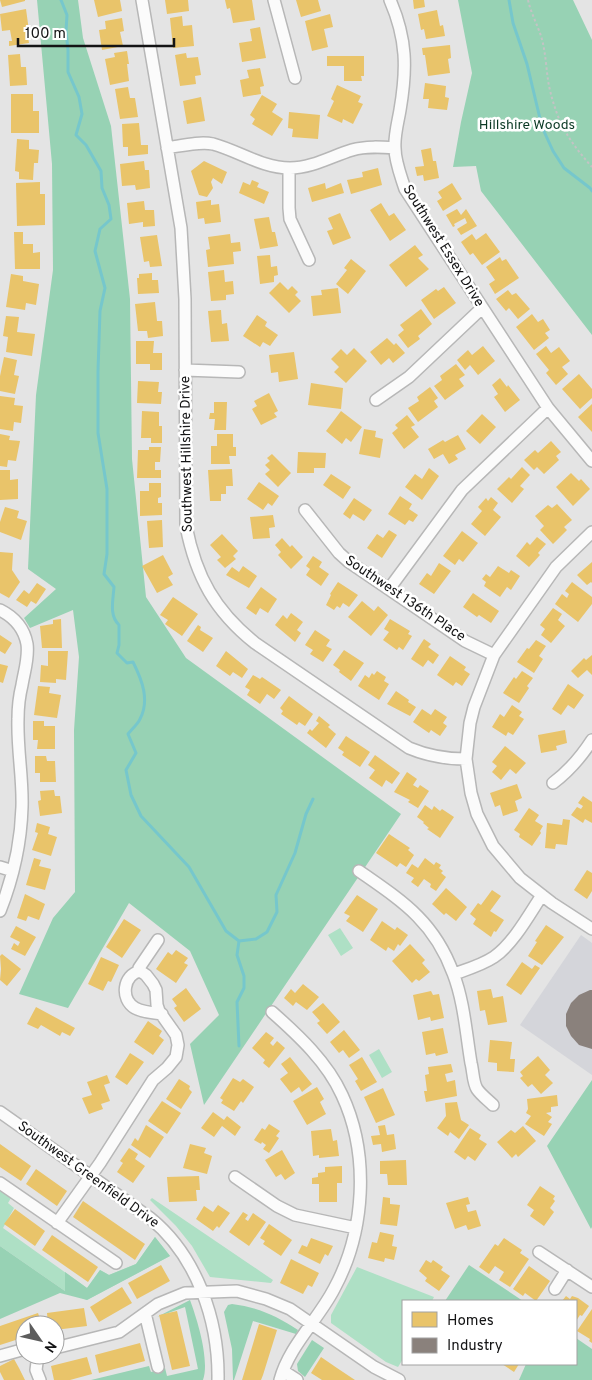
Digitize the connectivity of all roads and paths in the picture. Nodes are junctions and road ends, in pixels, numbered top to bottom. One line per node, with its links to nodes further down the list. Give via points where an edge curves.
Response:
1 (142, 0): 6 (street, Southwest Hillshire Drive)
2 (274, 0): 5 (street)
3 (390, 0): 7 (street, Southwest Essex Drive, via 405,55)
4 (528, 0): 8 (path, via 541,36 557,115 572,145)
5 (296, 78)
6 (167, 148): 9 (street, via 211,144 262,163); 12 (street, Southwest Hillshire Drive, via 181,228)
7 (394, 148): 9 (street, via 353,149 310,165); 11 (street, Southwest Essex Drive, via 405,189)
8 (592, 167)
9 (289, 168): 10 (street, via 290,219)
10 (309, 260)
11 (482, 308): 14 (street, via 409,377); 15 (street, Southwest Essex Drive)
12 (185, 370): 13 (street); 23 (street, Southwest Hillshire Drive, via 186,526 195,565 219,608 241,632 409,748 433,756)
13 (239, 372)
14 (376, 400)
15 (548, 408): 16 (street, Southwest Essex Drive); 19 (street, via 462,490)
16 (592, 461)
17 (305, 510): 19 (street, Southwest 136th Place, via 339,553)
18 (592, 532): 21 (street, via 556,567)
19 (389, 589): 21 (street, Southwest 136th Place, via 465,641)
20 (0, 610): 26 (street, via 12,618 23,632 28,654 19,698 22,807)
21 (494, 656): 23 (street, via 470,723)
22 (592, 740): 24 (street, via 568,772)
23 (466, 759): 28 (street, via 471,793 485,833 501,857)
24 (553, 783)
25 (0, 867): 26 (street)
26 (13, 871): 29 (street)
27 (359, 871): 33 (street, via 418,915 434,934)
28 (542, 896): 30 (street); 33 (street, via 506,946 494,957)
29 (0, 911)
30 (592, 929)
31 (158, 940): 32 (street)
32 (140, 971): 35 (street, via 156,990); 35 (street, via 130,976 125,988 126,999 138,1010)
33 (454, 974): 36 (street, via 476,1088)
34 (272, 1012): 42 (street, via 319,1058 342,1094 353,1123 358,1155 361,1192)
35 (161, 1013): 38 (street, via 176,1034 176,1056 154,1080)
36 (493, 1105)
37 (0, 1112): 38 (street, Southwest Greenfield Drive)
38 (90, 1175): 41 (street); 48 (street, Southwest Greenfield Drive, via 161,1226 186,1261)
39 (235, 1177): 42 (street, via 295,1215)
40 (0, 1183): 41 (street)
41 (57, 1223): 44 (street)
42 (356, 1228): 50 (street, via 343,1272)
43 (539, 1252): 45 (street)
44 (116, 1263)
45 (567, 1270): 46 (street); 47 (street)
46 (555, 1288)
47 (592, 1288)
48 (203, 1293): 49 (street, via 185,1293); 50 (street, via 228,1291 254,1295 279,1304); 58 (street, Southwest Greenfield Drive, via 215,1336)
49 (145, 1313): 51 (street, via 119,1332); 55 (street)
50 (312, 1324): 56 (street, via 287,1360); 60 (street, via 374,1367)
51 (65, 1346)
52 (15, 1352): 53 (street)
53 (0, 1356)
54 (37, 1365): 57 (street)
55 (158, 1367)
56 (282, 1375): 59 (street)
57 (40, 1380)
58 (218, 1380)
59 (297, 1380)
60 (400, 1380)

